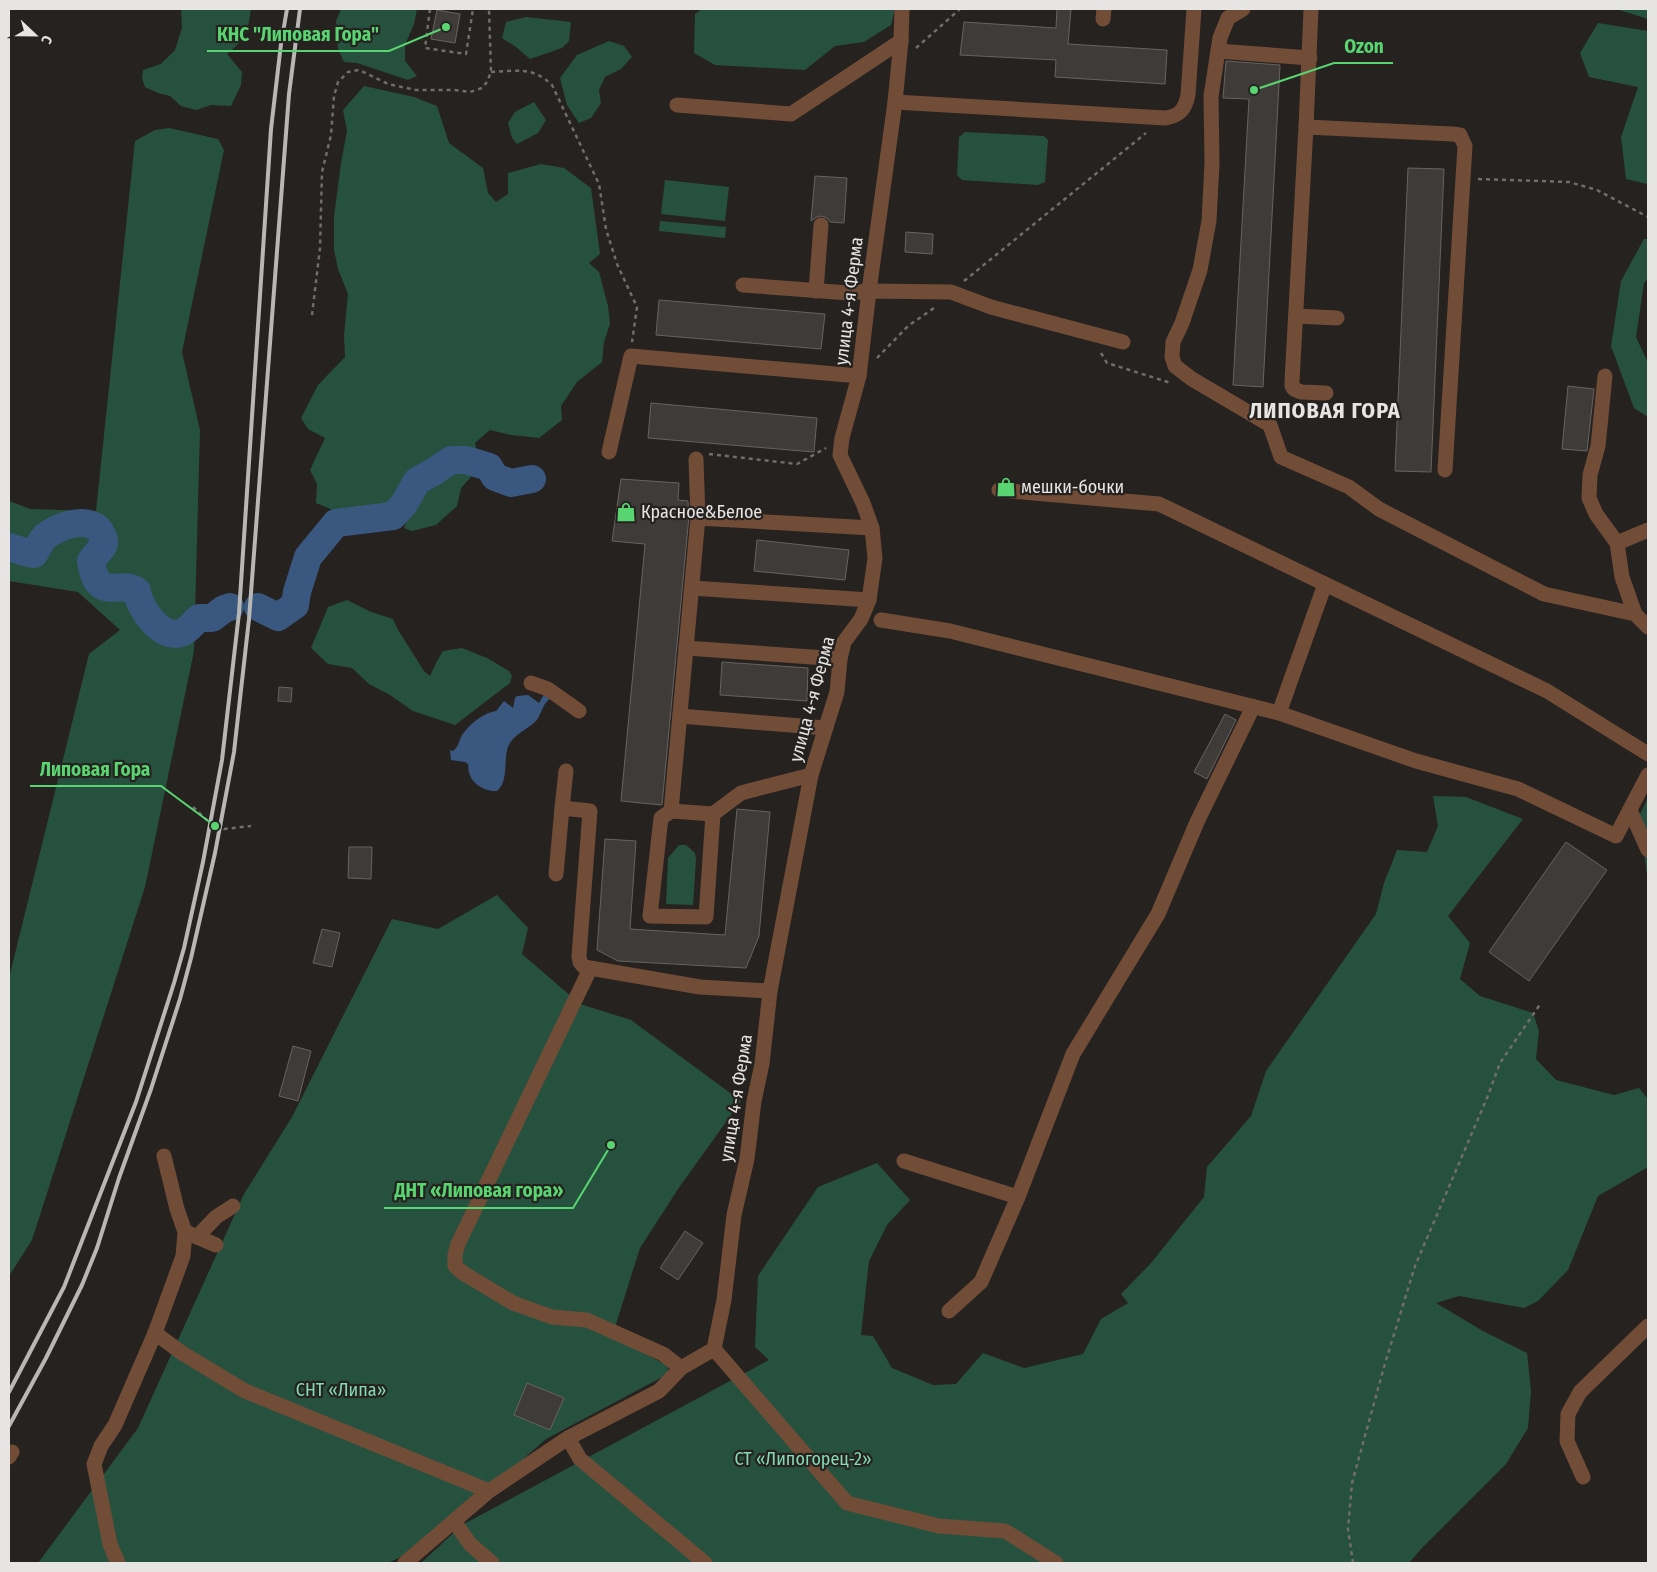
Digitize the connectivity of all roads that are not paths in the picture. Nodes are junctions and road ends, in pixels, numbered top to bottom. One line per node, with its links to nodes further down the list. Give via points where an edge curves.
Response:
1 (902, 9): 5 (street, улица 4-я Ферма)
2 (1194, 9): 8 (street, via 1188,95 1181,112 1174,117)
3 (1243, 9): 6 (street, via 1228,18)
4 (1311, 9): 7 (street)
5 (901, 41): 8 (street, улица 4-я Ферма); 9 (street, via 792,114)
6 (1218, 51): 7 (street); 32 (street, via 1212,96 1209,221 1200,270 1173,342 1175,366 1192,380 1270,425 1282,457 1349,487 1378,510 1544,594)
7 (1310, 58): 10 (street)
8 (895, 102): 14 (street, улица 4-я Ферма)
9 (677, 104)
10 (1306, 127): 15 (street); 23 (street, via 1460,135 1464,146)
11 (821, 225): 13 (street)
12 (743, 285): 13 (street)
13 (816, 291): 14 (street)
14 (869, 291): 17 (street, via 951,292 991,307); 18 (street, улица 4-я Ферма)
15 (1296, 316): 16 (street); 20 (street, via 1292,386 1301,392)
16 (1337, 318)
17 (1123, 342)
18 (860, 370): 21 (street, via 631,356); 26 (street, улица 4-я Ферма, via 840,455)
19 (1605, 376): 28 (street, via 1589,498 1596,514)
20 (1326, 393)
21 (609, 452)
22 (700, 456): 25 (street)
23 (1445, 470)
24 (999, 490): 29 (street, via 1159,504)
25 (698, 518): 26 (street); 30 (street)
26 (872, 528): 31 (street, улица 4-я Ферма, via 875,558)
27 (1648, 530): 28 (street)
28 (1617, 543): 32 (street, via 1622,577)
29 (1324, 584): 40 (street); 43 (street, via 1547,691)
30 (692, 588): 31 (street); 35 (street)
31 (869, 600): 36 (street, улица 4-я Ферма, via 861,619 844,642)
32 (1635, 614): 34 (street)
33 (881, 620): 38 (street, via 950,631)
34 (1648, 627)
35 (686, 648): 36 (street); 41 (street)
36 (840, 659): 42 (street, улица 4-я Ферма, via 837,692)
37 (531, 682): 39 (street, via 548,689)
38 (1253, 707): 40 (street); 57 (street, via 1197,822 1158,914 1073,1054)
39 (580, 711)
40 (1279, 713): 48 (street, via 1416,761 1518,789 1616,836)
41 (680, 716): 42 (street); 49 (street)
42 (826, 728): 46 (street, улица 4-я Ферма)
43 (1648, 754)
44 (566, 771): 47 (street)
45 (1648, 775): 48 (street)
46 (811, 776): 50 (street, via 741,793); 54 (street, улица 4-я Ферма)
47 (562, 808): 52 (street); 53 (street, via 590,811 579,956 584,967)
48 (1630, 810): 51 (street)
49 (671, 811): 50 (street); 50 (street, via 660,818 650,916 706,917)
50 (713, 814)
51 (1648, 850)
52 (556, 874)
53 (590, 969): 54 (street, via 700,987); 65 (street, via 458,1244 455,1266 513,1303 552,1317 587,1320 663,1354)
54 (770, 991): 64 (street, улица 4-я Ферма, via 762,1064 734,1215 724,1300)
55 (164, 1156): 59 (street, via 176,1209)
56 (904, 1161): 57 (street)
57 (1018, 1197): 61 (street, via 981,1282)
58 (233, 1206): 59 (street)
59 (191, 1234): 60 (street); 63 (street)
60 (216, 1245)
61 (949, 1311)
62 (1648, 1326): 67 (street, via 1580,1392 1568,1414 1567,1441)
63 (155, 1333): 68 (street, via 244,1390); 70 (street, via 115,1425 94,1464 110,1544)
64 (714, 1349): 65 (street); 74 (street, via 847,1503 939,1526 1005,1531)
65 (681, 1368): 66 (street, via 660,1390)
66 (568, 1438): 68 (street); 73 (street, via 580,1459)
67 (1583, 1476)
68 (490, 1491): 69 (street)
69 (454, 1521): 71 (street); 72 (street, via 470,1544)
70 (118, 1563)
71 (404, 1563)
72 (492, 1563)
73 (705, 1563)
74 (1056, 1563)

